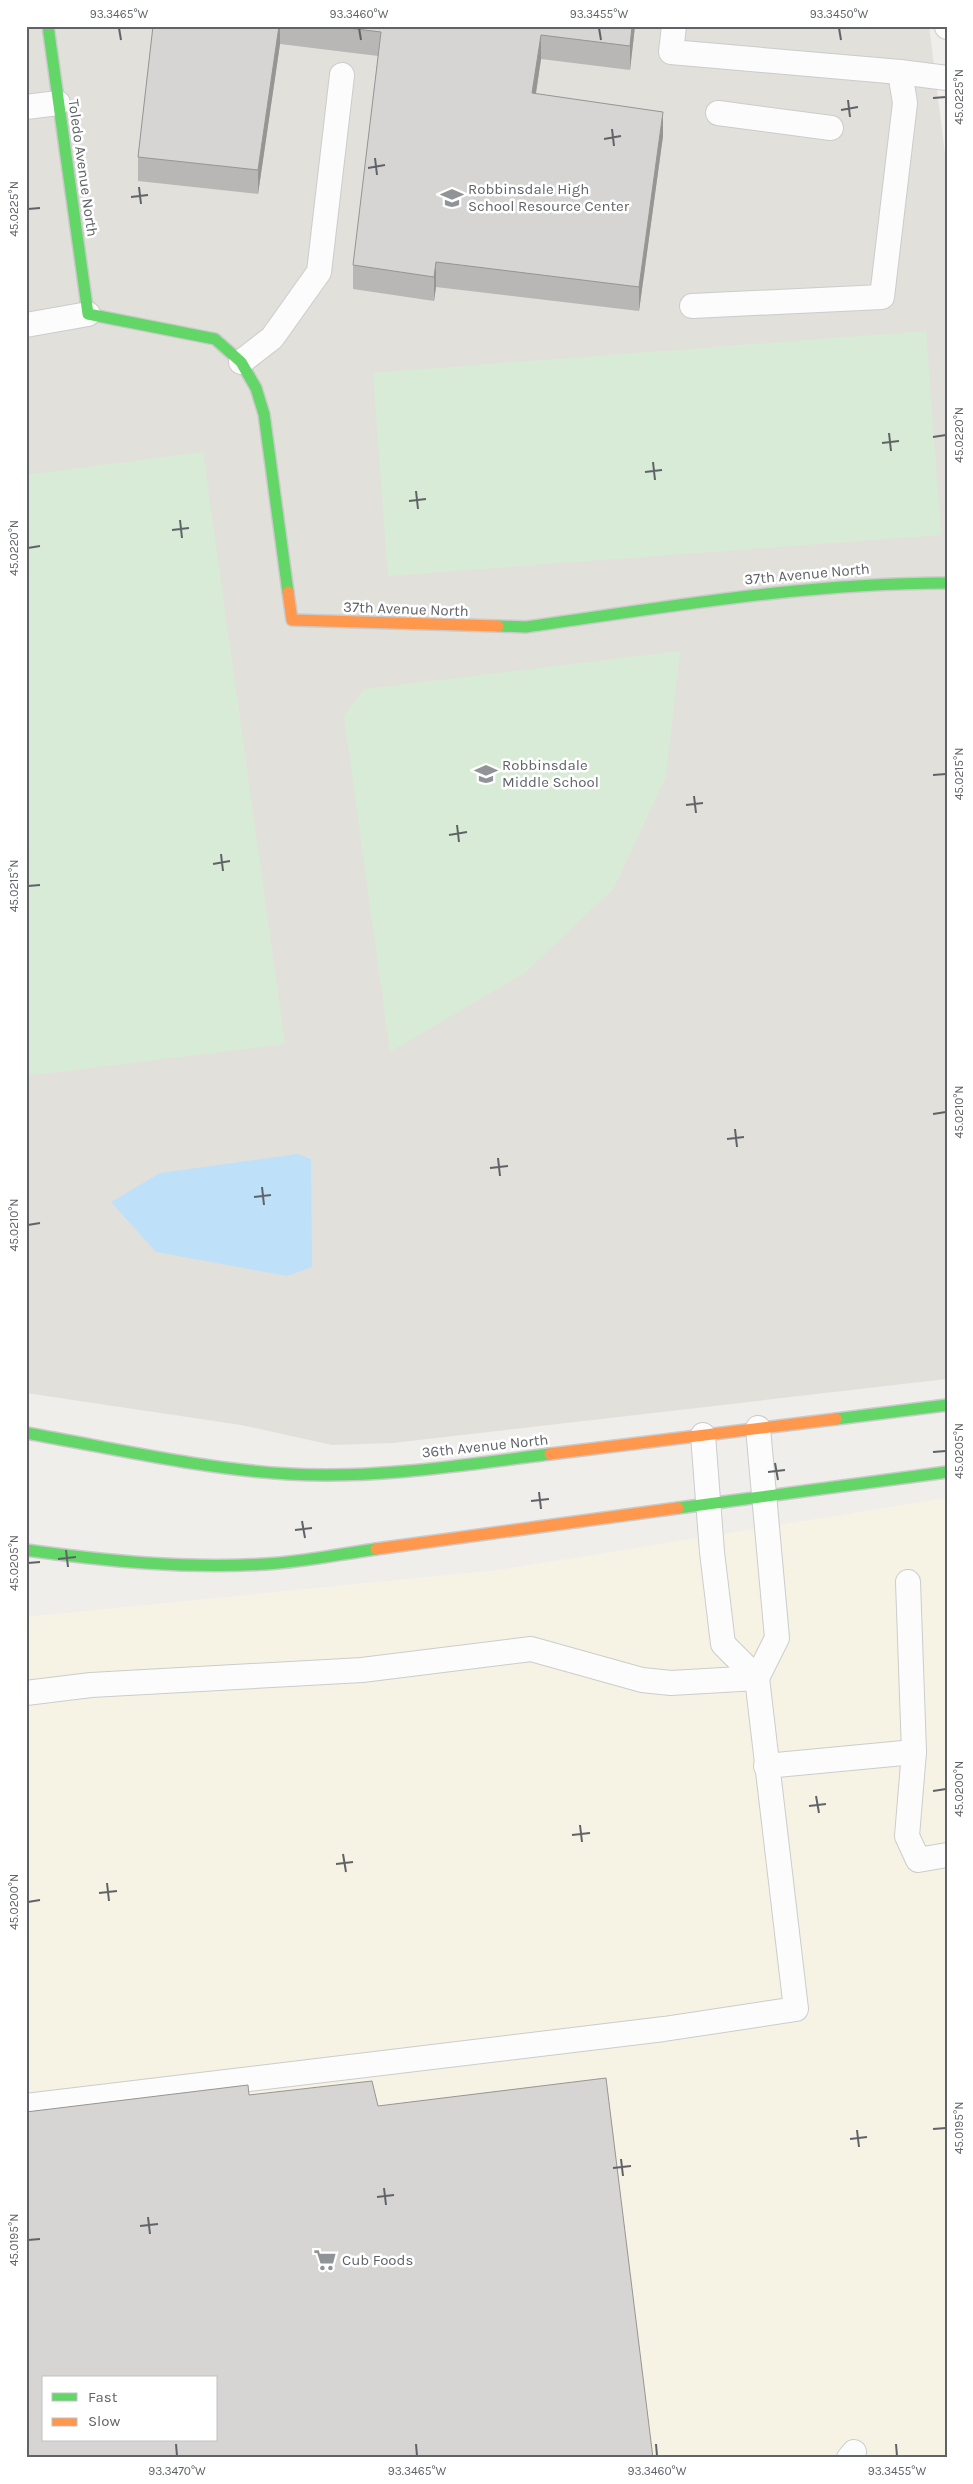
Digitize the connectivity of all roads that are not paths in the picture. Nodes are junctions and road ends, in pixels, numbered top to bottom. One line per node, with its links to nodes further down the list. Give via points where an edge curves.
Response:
1 (48, 26): 6 (street, Toledo Avenue North)
2 (674, 26): 3 (lane, via 672,52)
3 (900, 72): 5 (lane); 10 (lane, via 905,103 882,297)
4 (342, 75): 13 (lane, via 319,272 272,338)
5 (947, 78)
6 (58, 103): 7 (lane); 11 (street, Toledo Avenue North)
7 (26, 107)
8 (718, 113): 9 (lane)
9 (831, 128)
10 (692, 306)
11 (88, 314): 12 (lane); 13 (street, 37th Avenue North, via 215,339)
12 (26, 325)
13 (241, 362): 14 (street, 37th Avenue North, via 256,388 264,414 292,620 526,628 753,594 886,582)
14 (947, 582)
15 (947, 1405): 16 (street, 36th Avenue North)
16 (758, 1428): 18 (street, 36th Avenue North); 20 (lane)
17 (26, 1433): 18 (street, 36th Avenue North, via 160,1458 290,1474 360,1474)
18 (703, 1435): 21 (lane)
19 (947, 1472): 20 (street)
20 (764, 1498): 21 (street); 24 (lane, via 777,1638)
21 (709, 1505): 22 (street, via 267,1564 111,1562); 24 (lane, via 723,1644)
22 (26, 1550)
23 (908, 1582): 26 (lane)
24 (757, 1678): 25 (lane, via 670,1683 642,1680 531,1649 362,1670 91,1685); 27 (lane)
25 (26, 1693)
26 (914, 1752): 27 (lane); 28 (lane, via 907,1836 918,1860)
27 (766, 1766): 29 (lane, via 796,2009 664,2029)
28 (947, 1855)
29 (26, 2106)

